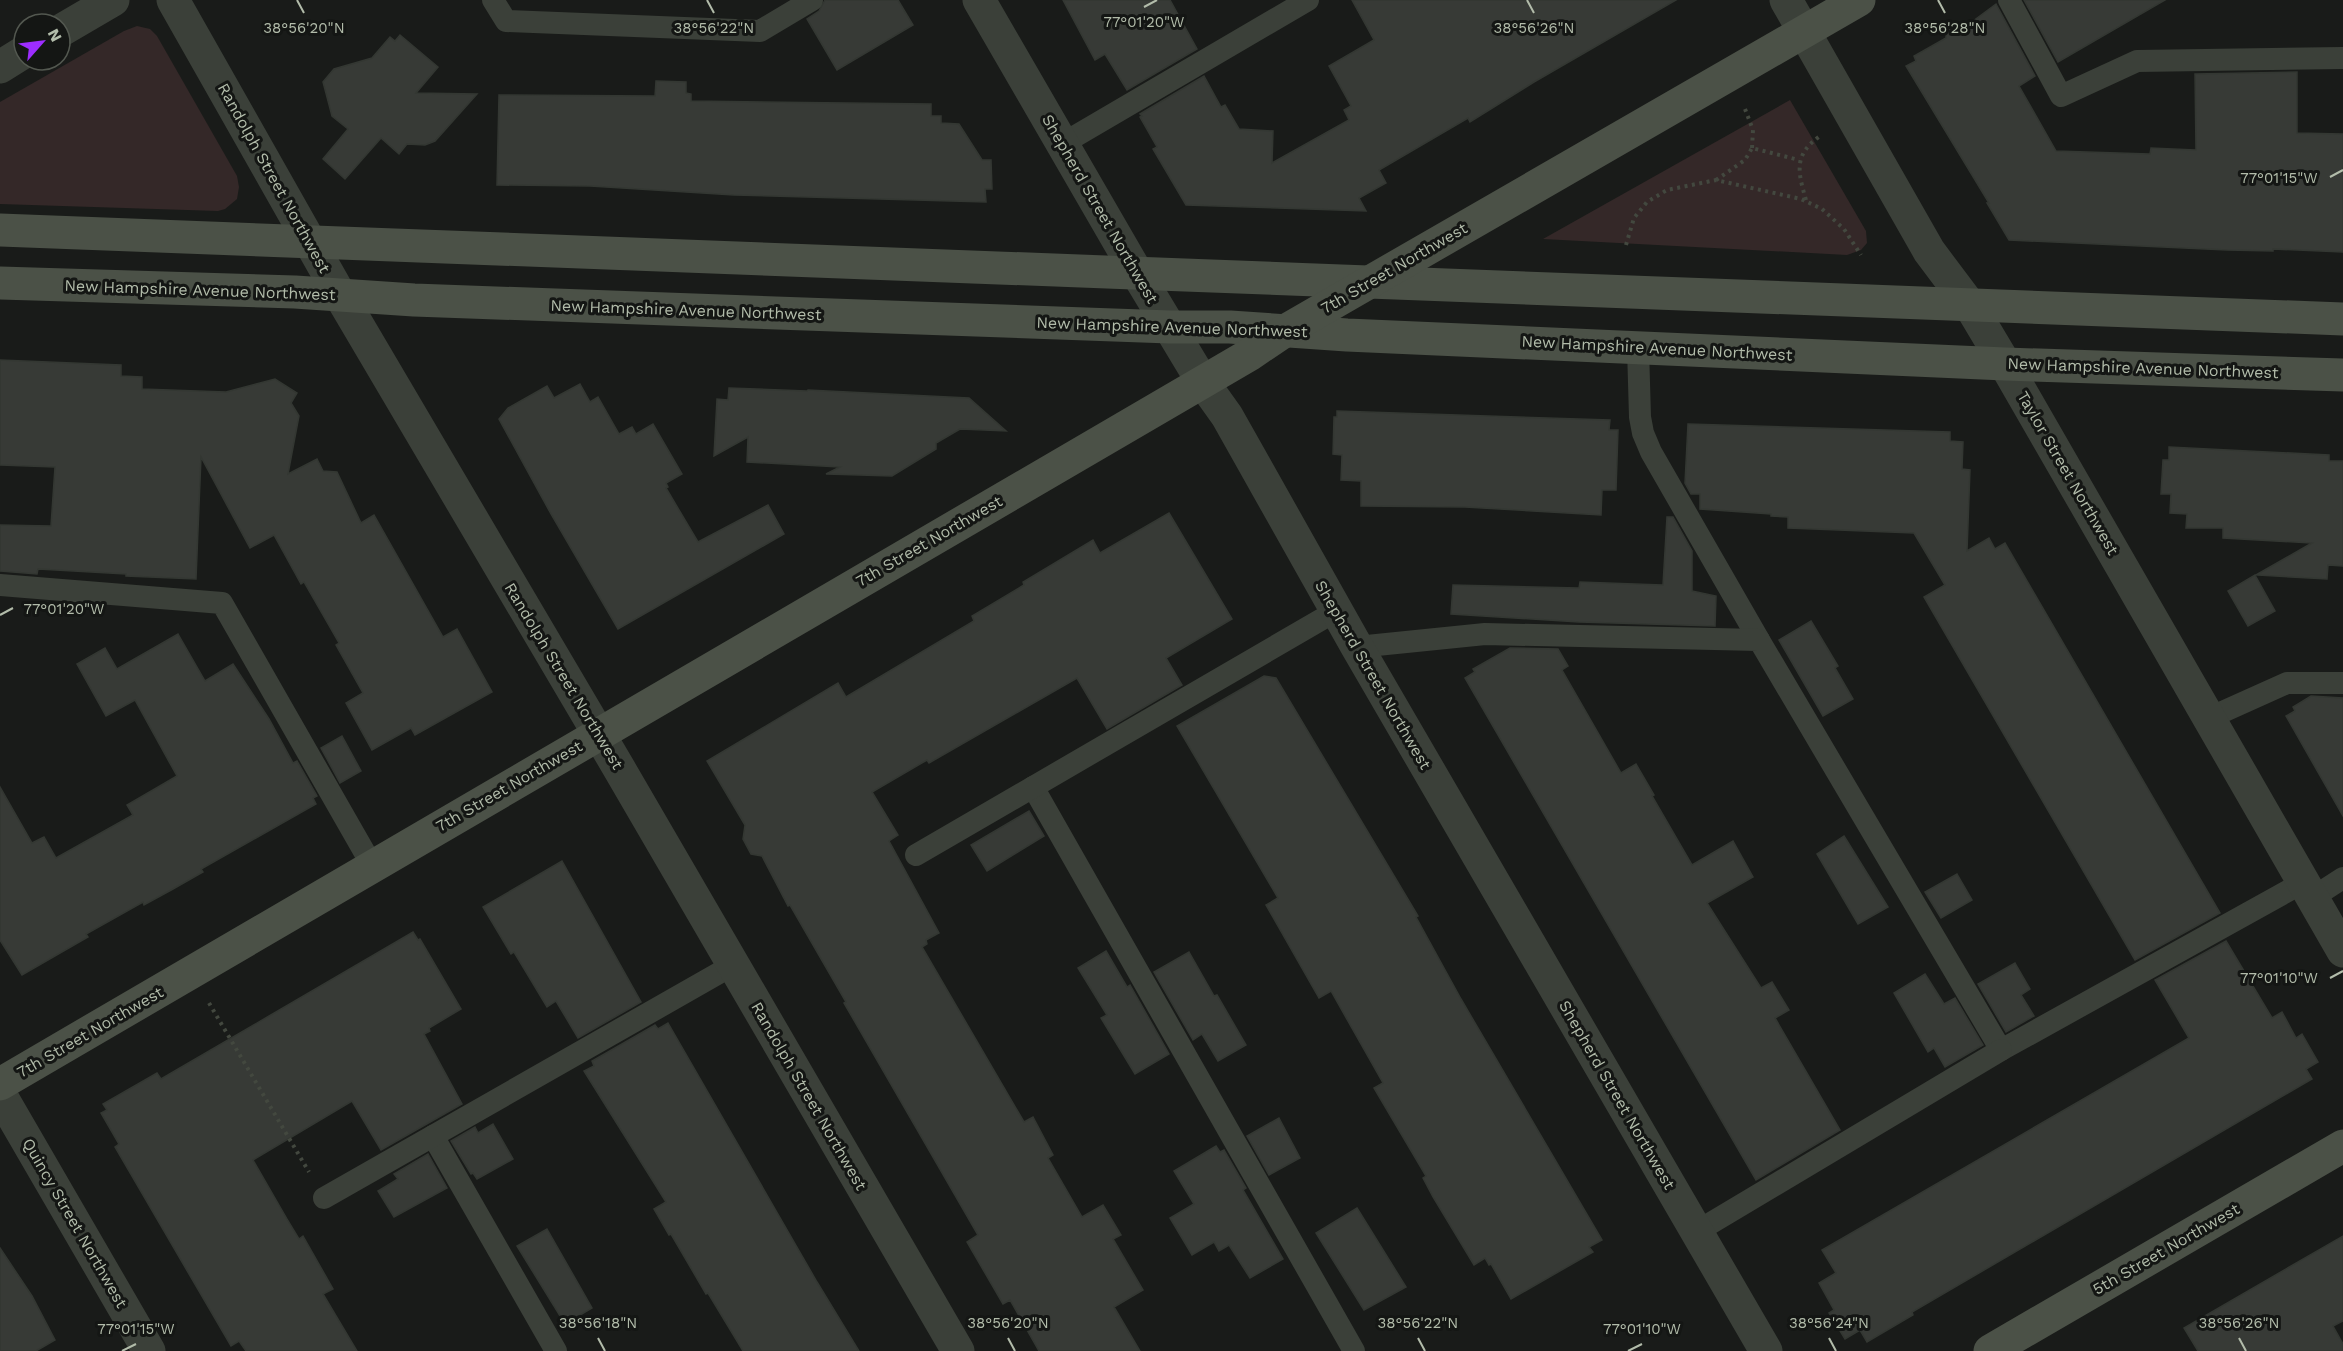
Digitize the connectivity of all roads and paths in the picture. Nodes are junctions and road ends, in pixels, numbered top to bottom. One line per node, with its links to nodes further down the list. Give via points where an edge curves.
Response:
1 (113, 0): 10 (street)
2 (173, 0): 21 (street, Randolph Street Northwest)
3 (493, 0): 4 (lane, via 506,21 760,31)
4 (812, 0)
5 (979, 0): 15 (street, Shepherd Street Northwest)
6 (1308, 0): 15 (lane)
7 (1786, 0): 11 (street, Taylor Street Northwest)
8 (1859, 0): 11 (main road, 7th Street Northwest)
9 (2009, 0): 12 (lane, via 2061,96 2137,62)
10 (72, 24)
11 (1805, 32): 25 (main road, 7th Street Northwest); 28 (street, Taylor Street Northwest, via 1929,251)
12 (2343, 58)
13 (1744, 109): 16 (path, via 1753,130)
14 (1820, 136): 17 (path, via 1808,144)
15 (1062, 144): 24 (street, Shepherd Street Northwest)
16 (1752, 148): 17 (path); 18 (path, via 1745,160)
17 (1799, 160): 19 (path)
18 (1716, 180): 19 (path); 22 (path, via 1667,190 1647,202 1634,218)
19 (1806, 201): 23 (path, via 1822,209 1844,229)
20 (0, 230): 21 (main road)
21 (309, 240): 24 (main road); 27 (street, Randolph Street Northwest)
22 (1626, 245)
23 (1861, 255)
24 (1137, 273): 25 (main road); 30 (street, Shepherd Street Northwest)
25 (1370, 282): 28 (main road); 31 (main road, 7th Street Northwest)
26 (0, 283): 27 (main road, New Hampshire Avenue Northwest)
27 (340, 295): 30 (main road, New Hampshire Avenue Northwest); 42 (street, Randolph Street Northwest)
28 (1971, 307): 29 (main road); 33 (street, Taylor Street Northwest)
29 (2343, 320)
30 (1170, 327): 31 (main road, New Hampshire Avenue Northwest); 35 (street, Shepherd Street Northwest)
31 (1283, 332): 32 (main road, New Hampshire Avenue Northwest); 35 (main road, 7th Street Northwest)
32 (1638, 348): 33 (main road, New Hampshire Avenue Northwest); 38 (lane, via 1643,433)
33 (2005, 364): 34 (main road, New Hampshire Avenue Northwest); 41 (street, Taylor Street Northwest)
34 (2343, 375)
35 (1202, 381): 37 (street, Shepherd Street Northwest, via 1227,416); 42 (main road, 7th Street Northwest)
36 (0, 585): 45 (lane, via 222,603)
37 (1336, 611): 39 (street, Shepherd Street Northwest); 43 (lane)
38 (1760, 640): 39 (lane, via 1485,634); 51 (lane)
39 (1357, 647): 57 (street, Shepherd Street Northwest)
40 (2343, 684): 41 (lane, via 2287,683)
41 (2209, 718): 47 (street, Taylor Street Northwest)
42 (598, 734): 45 (main road, 7th Street Northwest); 49 (street, Randolph Street Northwest)
43 (1033, 787): 44 (lane); 61 (lane)
44 (916, 855)
45 (373, 867): 52 (main road, 7th Street Northwest)
46 (2343, 878): 47 (lane)
47 (2308, 890): 48 (street, Taylor Street Northwest); 51 (lane)
48 (2343, 951)
49 (733, 965): 54 (lane); 60 (street, Randolph Street Northwest)
50 (209, 1002): 56 (path)
51 (2001, 1050): 57 (lane)
52 (0, 1084)
53 (0, 1094): 58 (street, Quincy Street Northwest)
54 (433, 1136): 56 (lane); 59 (lane)
55 (2343, 1146): 63 (main road, 5th Street Northwest)
56 (324, 1198)
57 (1696, 1232): 62 (street, Shepherd Street Northwest)
58 (149, 1351)
59 (556, 1351)
60 (958, 1351)
61 (1354, 1351)
62 (1766, 1351)
63 (1990, 1351)

